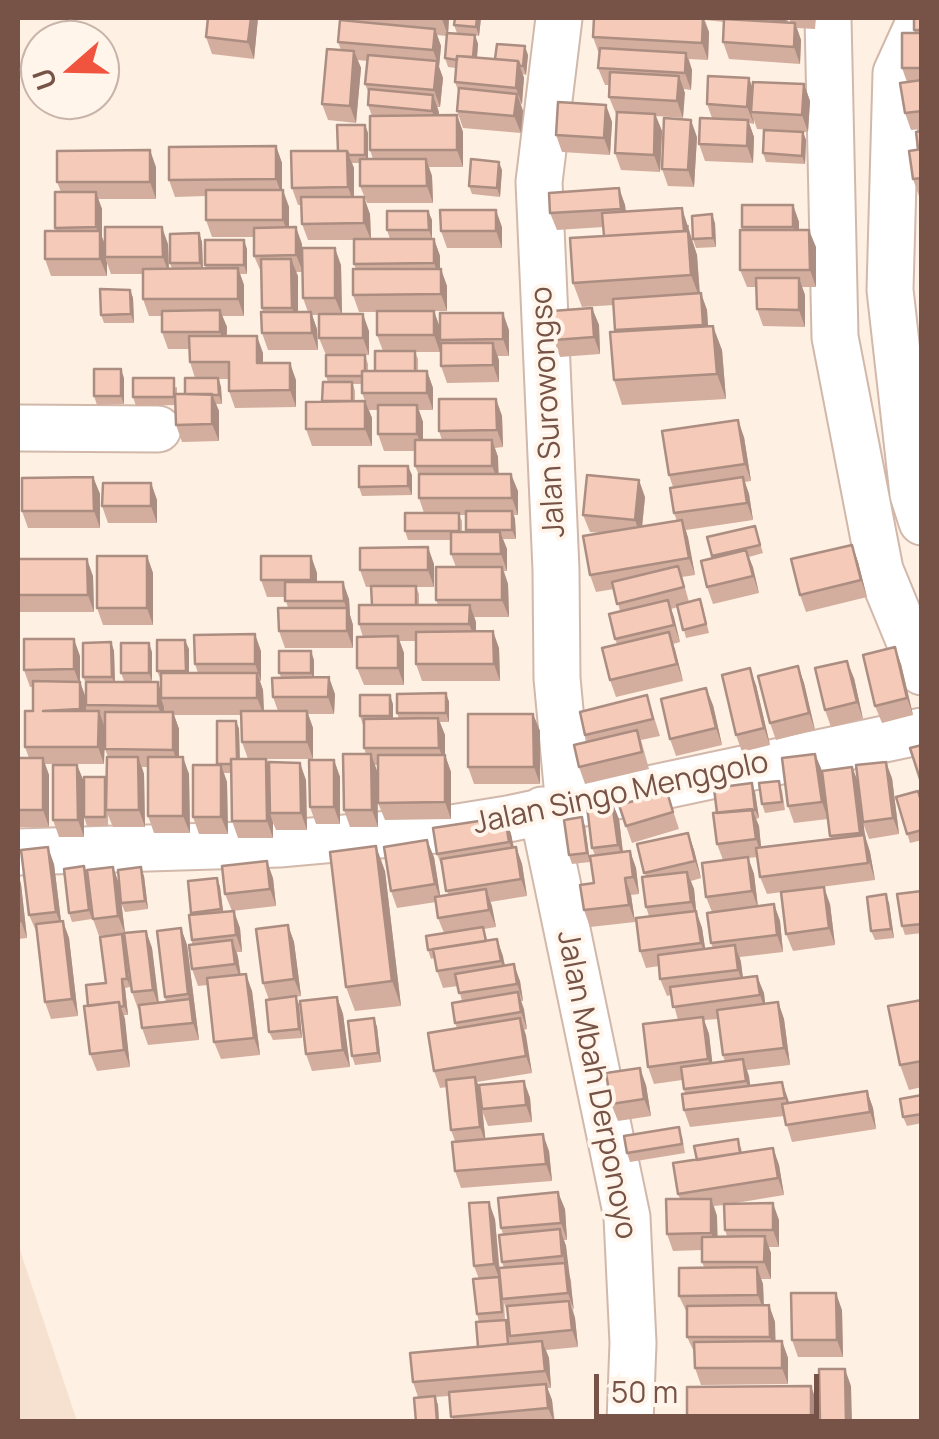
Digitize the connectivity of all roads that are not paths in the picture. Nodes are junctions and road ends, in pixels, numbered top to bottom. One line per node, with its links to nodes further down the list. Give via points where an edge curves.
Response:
1 (559, 18): 10 (street, Jalan Surowongso, via 539,182 556,570)
2 (828, 18): 8 (street, via 835,337 880,570)
3 (921, 18): 4 (street, via 896,73)
4 (907, 255): 7 (street, via 890,290 913,494)
5 (18, 428): 6 (street)
6 (158, 428)
7 (922, 522)
8 (922, 672)
9 (922, 731): 10 (street, Jalan Singo Menggolo)
10 (555, 808): 11 (street, Jalan Singo Menggolo, via 446,830 324,841); 12 (street, Jalan Mbah Derponoyo, via 627,1217)
11 (18, 852)
12 (630, 1422)

